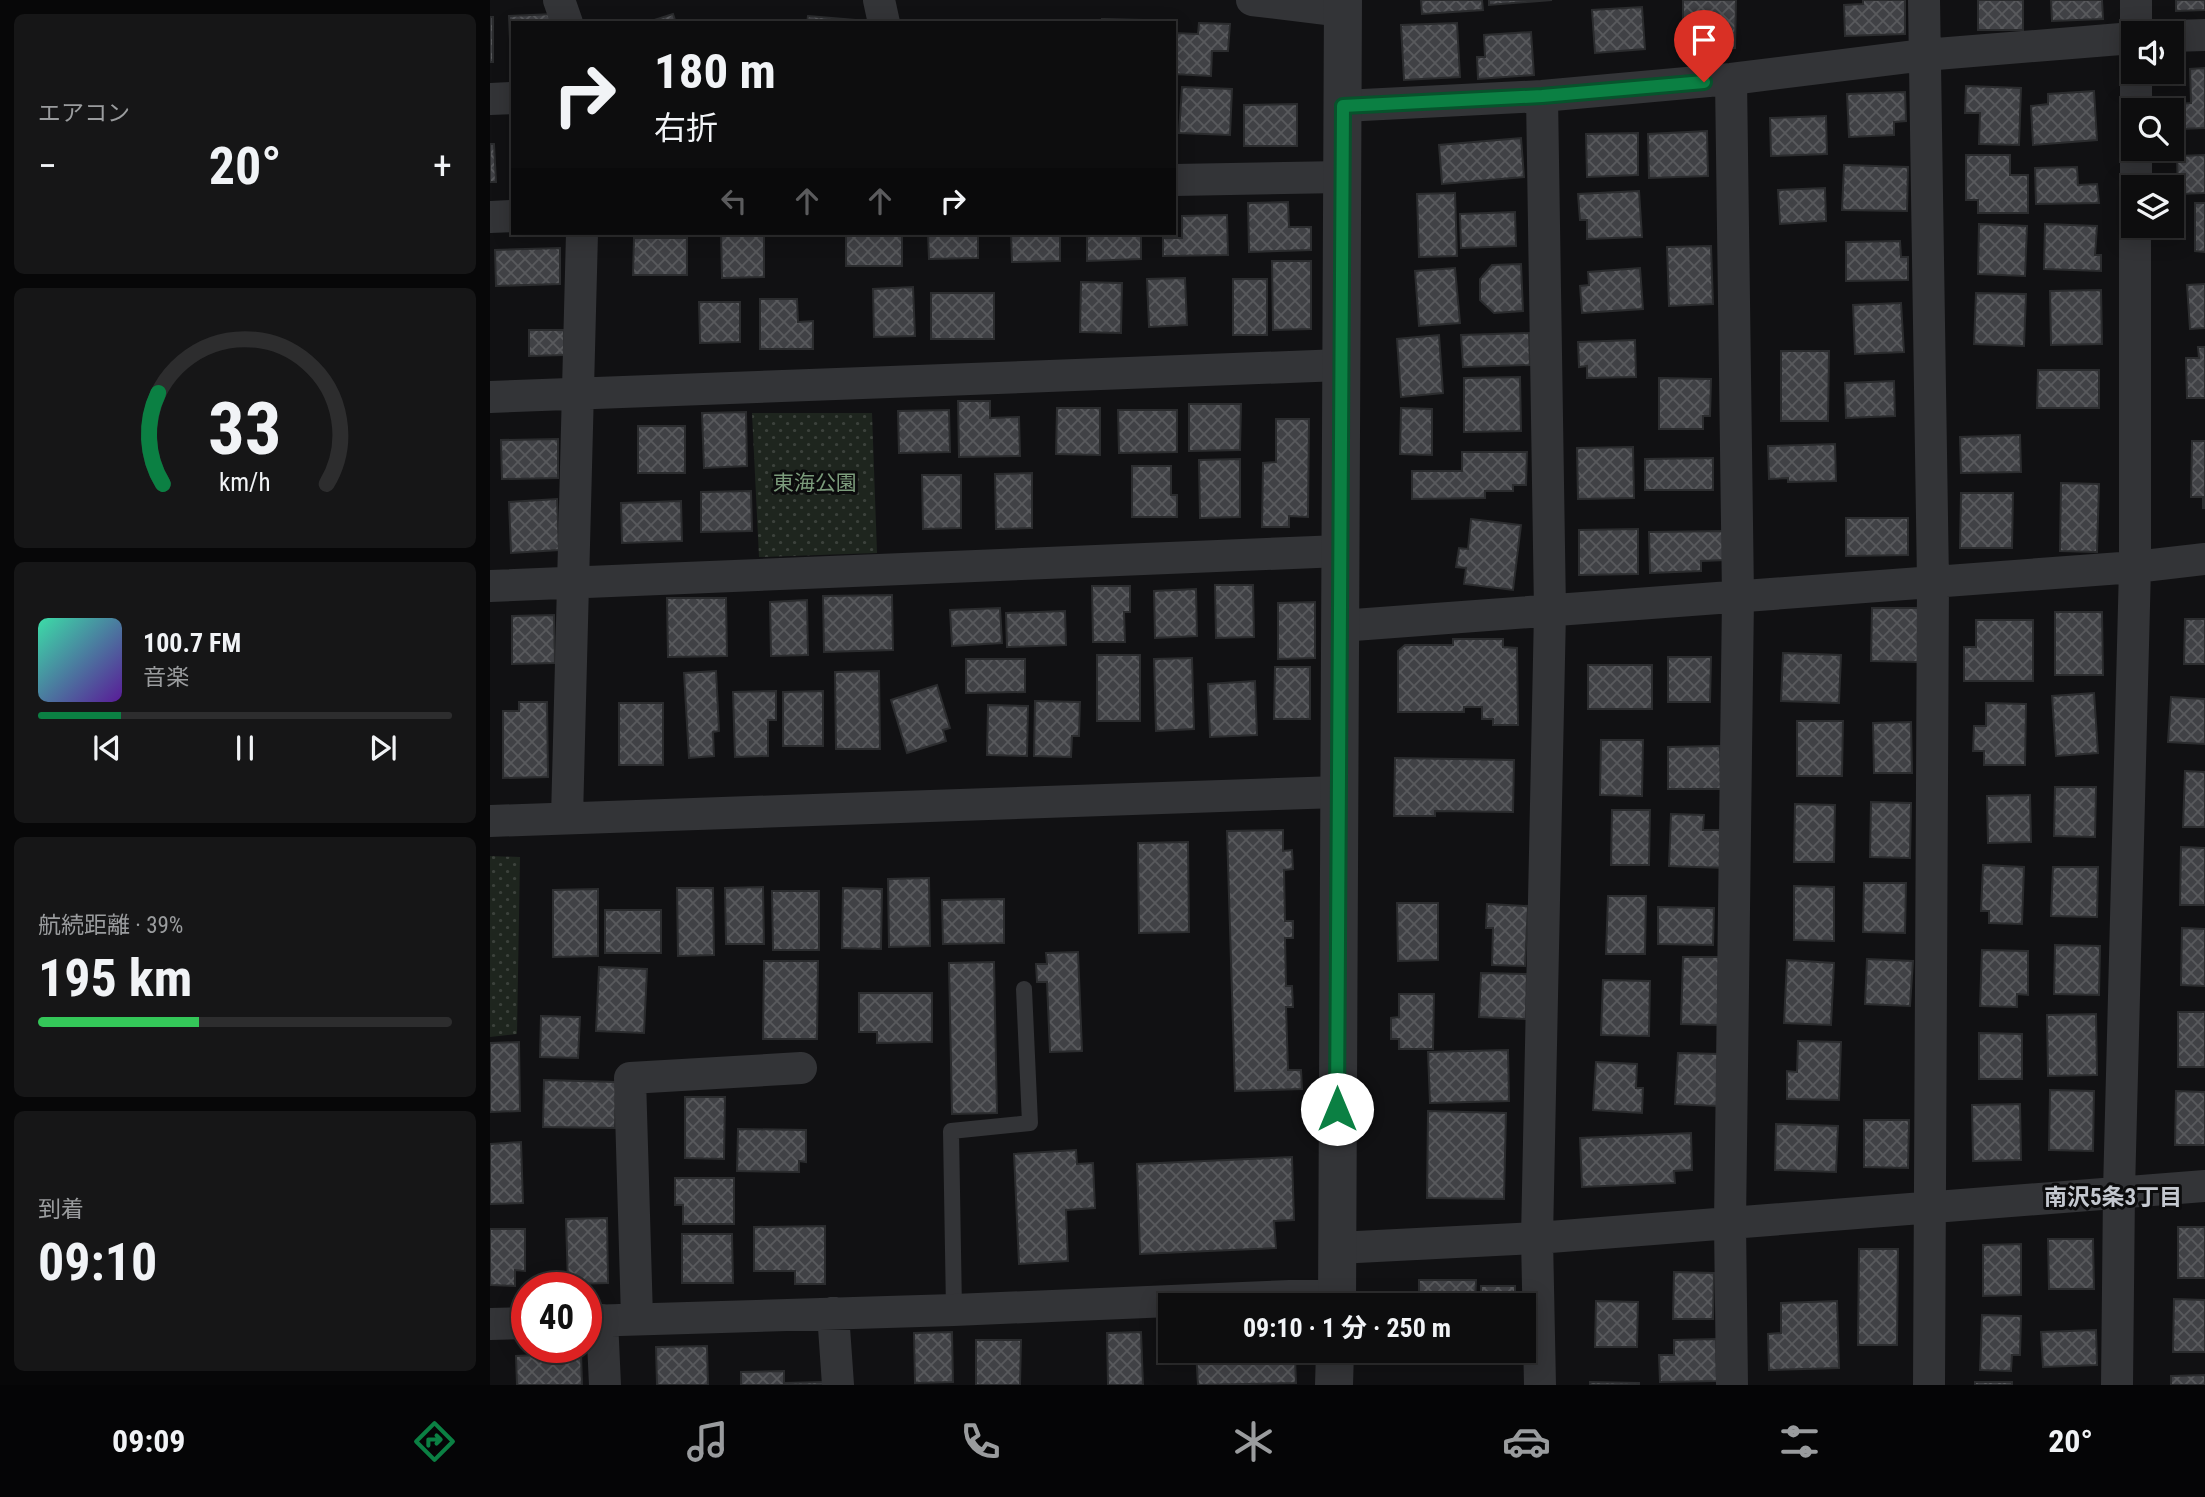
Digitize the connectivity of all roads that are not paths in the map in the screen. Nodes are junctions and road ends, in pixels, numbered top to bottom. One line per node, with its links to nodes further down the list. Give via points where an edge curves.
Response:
1 (559, 0): 7 (street)
2 (879, 0): 8 (street)
3 (1252, 0): 6 (street)
4 (1924, 0): 13 (street)
5 (2136, 0): 9 (street)
6 (1343, 6): 18 (street)
7 (566, 21)
8 (884, 21)
9 (2136, 21)
10 (2205, 34): 11 (street)
11 (2184, 35)
12 (2121, 39): 13 (street)
13 (1924, 55): 14 (street); 31 (street)
14 (1731, 79): 15 (street); 34 (street)
15 (1542, 96): 18 (street); 35 (street)
16 (511, 97): 17 (street)
17 (490, 99)
18 (1343, 106): 19 (street)
19 (1342, 177): 20 (street); 25 (street)
20 (1176, 180)
21 (511, 216): 22 (street)
22 (490, 217)
23 (582, 235): 26 (street)
24 (2136, 238): 30 (street)
25 (1341, 365): 26 (street); 28 (street)
26 (578, 394): 27 (street); 32 (street)
27 (490, 397)
28 (1340, 551): 32 (street); 36 (street)
29 (2205, 559): 30 (street)
30 (2135, 567): 31 (street); 43 (street)
31 (1933, 582): 34 (street); 44 (street)
32 (573, 583): 33 (street); 38 (street)
33 (490, 586)
34 (1738, 597): 35 (street); 45 (street)
35 (1550, 611): 36 (street); 46 (street)
36 (1340, 626): 37 (street)
37 (1338, 792): 38 (street); 47 (street)
38 (567, 818): 39 (street)
39 (490, 821)
40 (1024, 989): 50 (lane, via 1030,1123 951,1131)
41 (801, 1068): 52 (street, via 630,1078)
42 (2205, 1185): 43 (street)
43 (2119, 1191): 44 (street); 64 (street)
44 (1929, 1207): 45 (street); 63 (street)
45 (1730, 1223): 46 (street); 62 (street)
46 (1537, 1238): 47 (street); 61 (street)
47 (1337, 1248): 48 (street)
48 (1337, 1293)
49 (1158, 1302): 50 (street)
50 (954, 1310): 51 (street)
51 (833, 1313): 52 (street); 59 (street)
52 (637, 1318): 53 (street)
53 (602, 1320)
54 (511, 1323): 55 (street)
55 (490, 1324)
56 (602, 1363): 58 (street)
57 (1335, 1363): 60 (street)
58 (606, 1385)
59 (838, 1385)
60 (1335, 1385)
61 (1540, 1385)
62 (1732, 1385)
63 (1929, 1385)
64 (2117, 1385)

